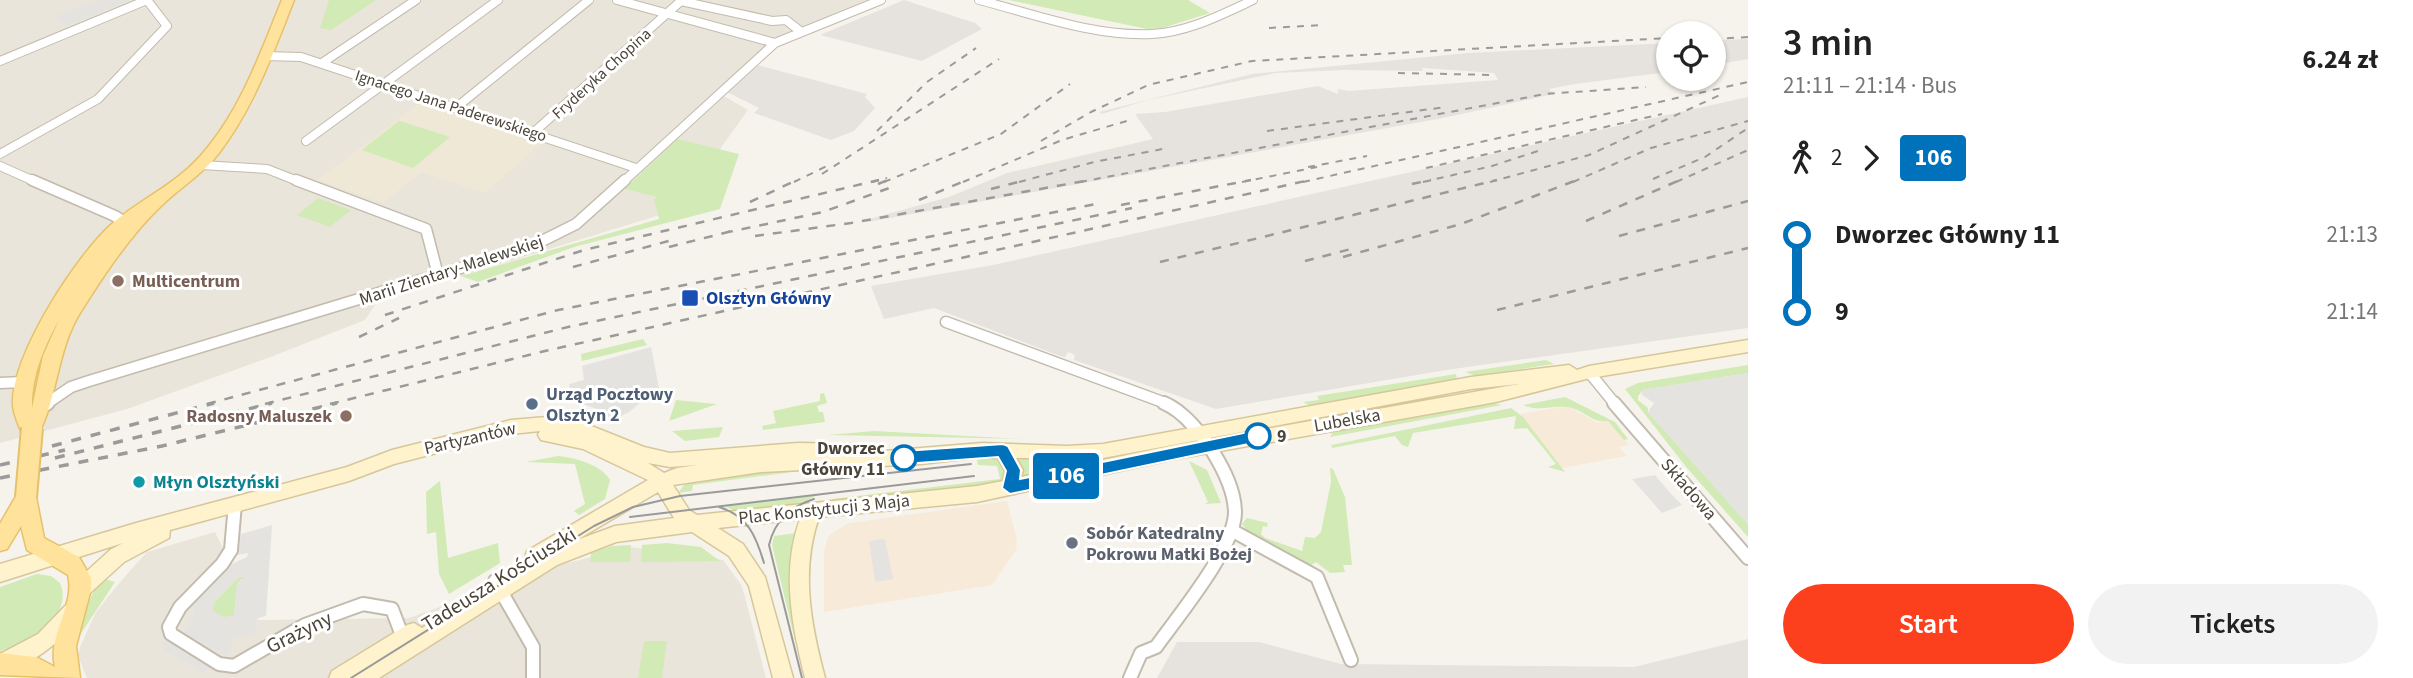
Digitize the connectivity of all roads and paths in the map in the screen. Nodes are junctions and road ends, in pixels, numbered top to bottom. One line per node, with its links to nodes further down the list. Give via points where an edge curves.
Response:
1 (147, 0): 17 (street); 23 (street, via 167,26 98,99)
2 (288, 0): 16 (main road)
3 (416, 0): 18 (street)
4 (498, 0): 19 (street)
5 (589, 0): 20 (street)
6 (617, 0): 13 (street)
7 (682, 0): 12 (street); 13 (street, Fryderyka Chopina)
8 (733, 0): 12 (street)
9 (881, 0): 14 (street, Marii Zientary-Malewskiej)
10 (979, 0): 11 (street, via 1139,34 1200,23)
11 (1254, 0)
12 (722, 10): 14 (street, via 786,20)
13 (668, 13): 15 (street); 21 (street, Fryderyka Chopina)
14 (800, 31): 15 (street, Marii Zientary-Malewskiej)
15 (775, 43): 26 (street, Marii Zientary-Malewskiej)
16 (264, 56): 18 (street, Ignacego Jana Paderewskiego, via 295,56); 24 (main road, via 240,112)
17 (0, 61)
18 (322, 63): 19 (street, Ignacego Jana Paderewskiego)
19 (386, 83): 20 (street, Ignacego Jana Paderewskiego); 22 (street)
20 (458, 106): 21 (street, Ignacego Jana Paderewskiego)
21 (533, 132): 26 (street, Ignacego Jana Paderewskiego)
22 (306, 141)
23 (0, 154)
24 (201, 164): 27 (main road); 28 (street, via 267,169 426,229)
25 (0, 166): 27 (street)
26 (636, 168): 28 (street, Marii Zientary-Malewskiej, via 576,224 557,235)
27 (129, 225): 32 (main road, via 104,244 48,320 35,342); 34 (main road, via 71,313 52,356)
28 (438, 275): 34 (street, Marii Zientary-Malewskiej, via 89,381)
29 (946, 322): 37 (street, via 1168,404 1186,416)
30 (1748, 346): 31 (street, Lubelska)
31 (1589, 372): 37 (street, Lubelska, via 1496,395); 52 (street, Składowa)
32 (23, 382): 33 (street); 35 (main road, via 23,414)
33 (0, 383)
34 (42, 407): 35 (main road)
35 (32, 428): 44 (main road, bridge)
36 (590, 438): 39 (street, via 663,459 798,450); 42 (street); 45 (street, Partyzantów, via 522,435)
37 (1203, 439): 38 (street, Lubelska, via 1086,453); 43 (street, Lubelska); 49 (street, via 1232,493)
38 (1003, 450): 40 (street); 43 (street, via 1014,470)
39 (877, 451): 40 (street); 41 (street)
40 (931, 454): 41 (street)
41 (854, 460): 42 (street, via 738,467)
42 (660, 480): 48 (street, via 677,510); 54 (street, Tadeusza Kościuszki)
43 (1010, 488): 46 (street, Plac Konstytucji 3 Maja)
44 (25, 500): 50 (main road); 51 (main road, via 34,542)
45 (235, 504): 47 (street, Partyzantów); 56 (street, Grażyny, via 231,550 180,607 169,627 171,634 219,664 233,666 304,625 363,604 392,610)
46 (813, 510): 48 (street, Plac Konstytucji 3 Maja); 65 (street, via 804,530 797,582)
47 (192, 516): 51 (street, Partyzantów); 55 (street, Partyzantów, via 129,548)
48 (693, 523): 54 (street, Tadeusza Kościuszki, via 630,531 582,545); 64 (street, via 730,545 747,564 758,583)
49 (1233, 531): 57 (street, via 1317,577); 66 (street, via 1156,647 1141,653)
50 (0, 542)
51 (53, 555): 53 (street, Partyzantów); 55 (main road, via 74,566)
52 (1748, 558)
53 (0, 573)
54 (498, 585): 56 (street, Tadeusza Kościuszki); 62 (street, Tadeusza Kościuszki); 63 (street, via 533,647)
55 (79, 597): 58 (street, Partyzantów, via 45,641); 60 (main road, via 63,646)
56 (403, 638): 61 (street, Tadeusza Kościuszki)
57 (1351, 660)
58 (1, 664): 59 (main road, via 36,668)
59 (51, 678)
60 (69, 678)
61 (339, 678)
62 (360, 678)
63 (533, 678)
64 (783, 678)
65 (815, 678)
66 (1130, 678)

